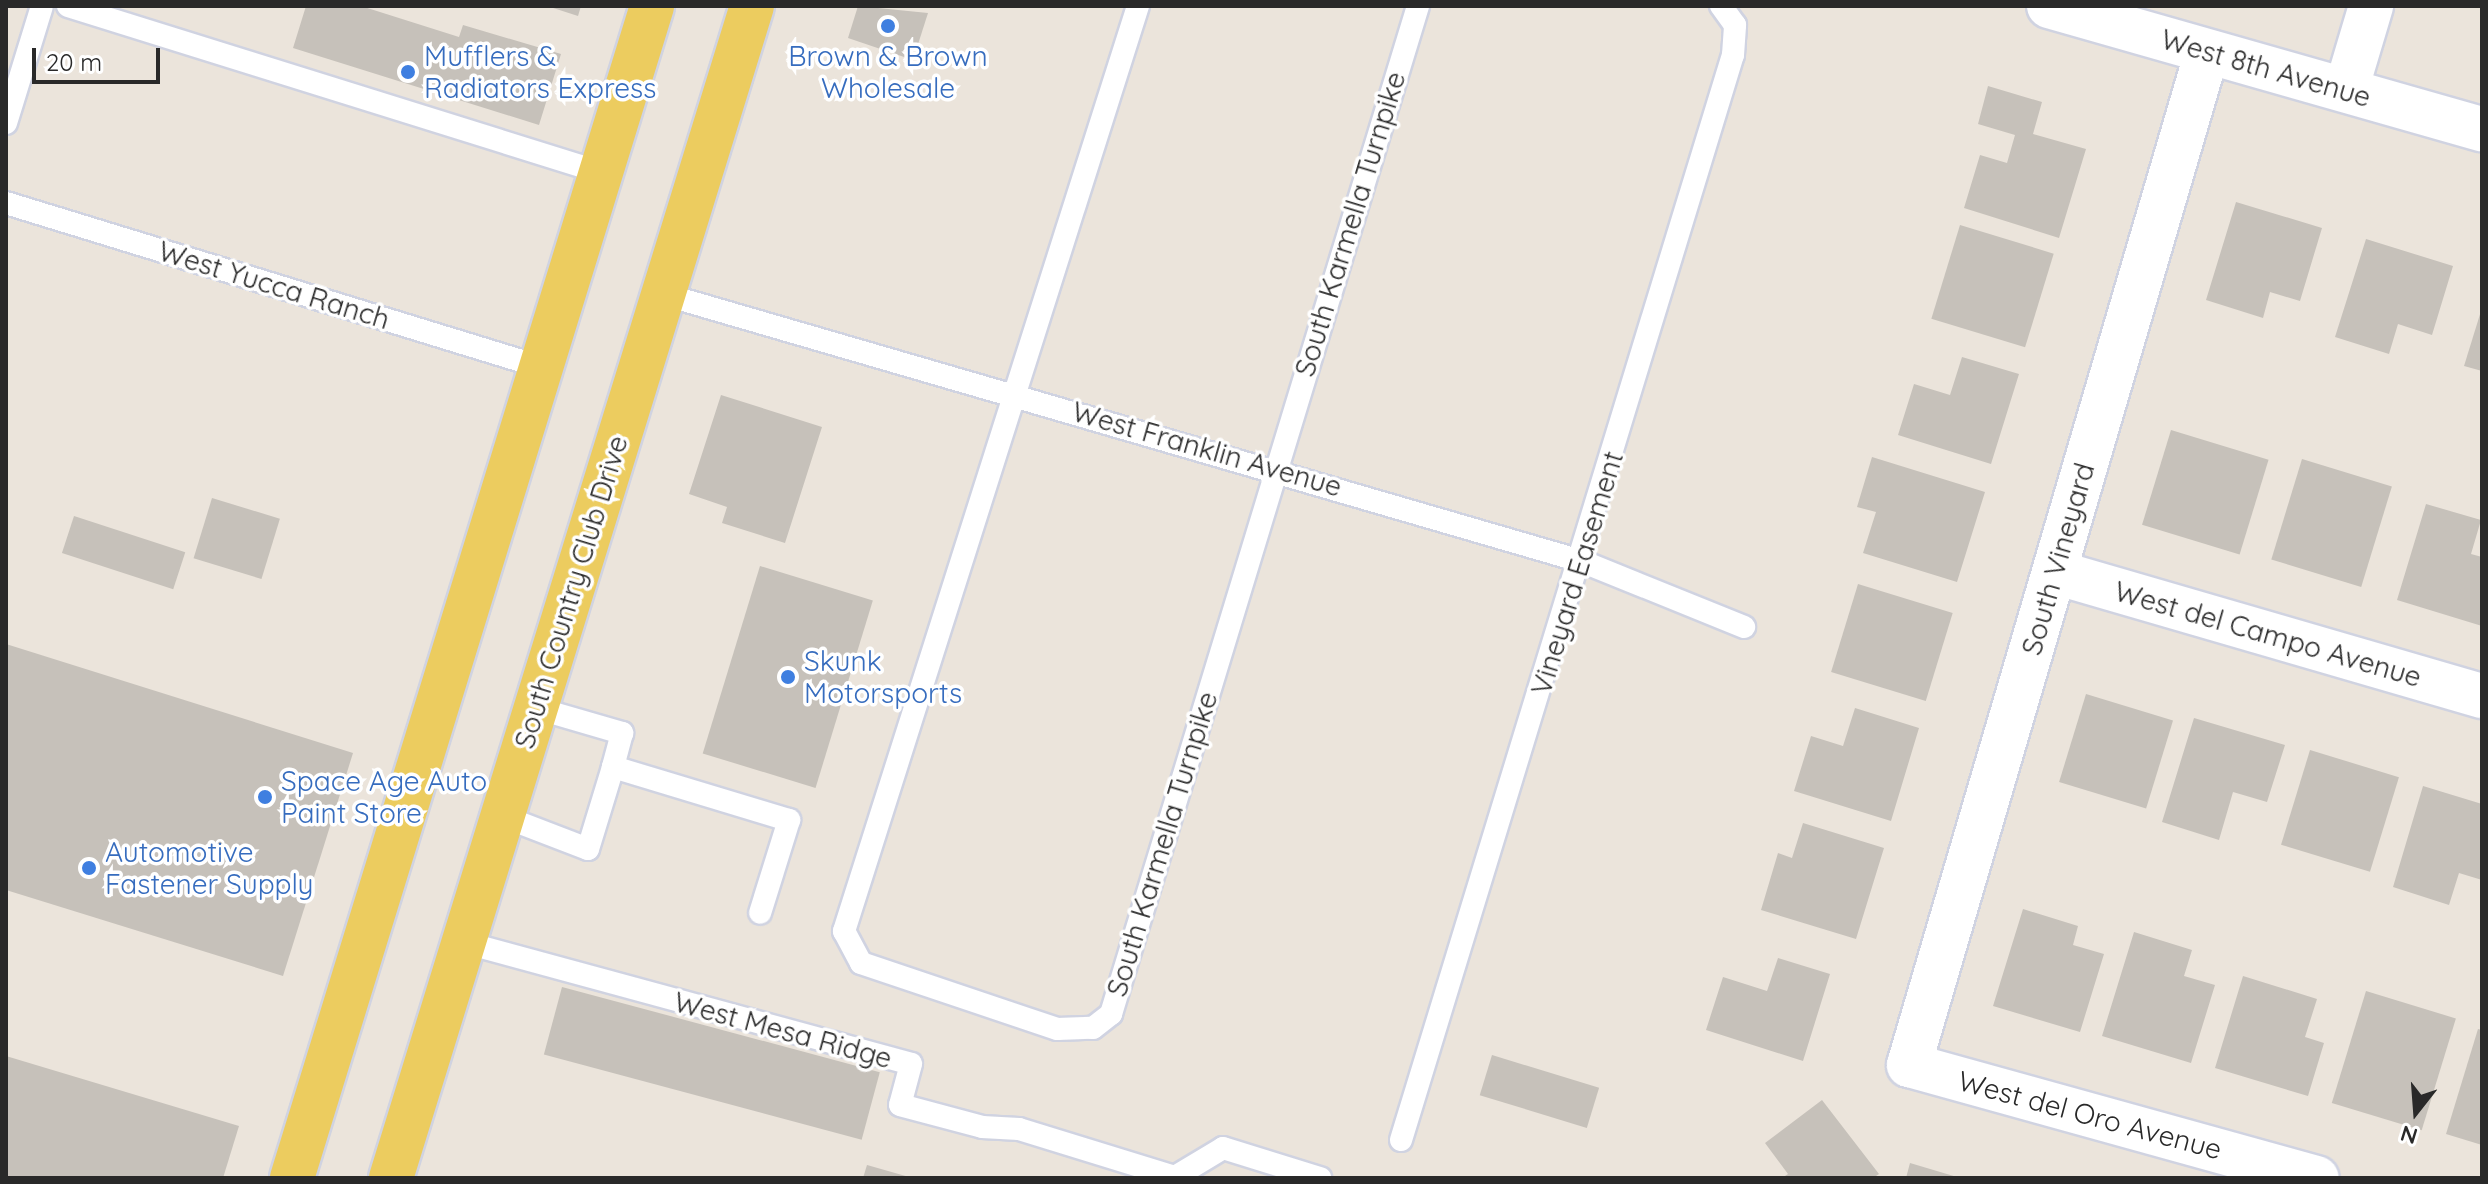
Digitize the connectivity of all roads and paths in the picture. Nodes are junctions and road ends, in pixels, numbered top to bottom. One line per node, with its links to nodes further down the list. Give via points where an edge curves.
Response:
1 (42, 6): 12 (lane)
2 (68, 6): 14 (lane)
3 (652, 6): 14 (main road)
4 (752, 6): 16 (main road, South Country Club Drive)
5 (1138, 6): 18 (lane, South Karmella Turnpike)
6 (1418, 6): 19 (lane, South Karmella Turnpike)
7 (1721, 6): 20 (lane, Vineyard Easement, via 1735,25 1733,55)
8 (2049, 6): 10 (street, West 8th Avenue)
9 (2371, 6): 11 (street)
10 (2207, 52): 11 (street, West 8th Avenue); 21 (street, South Vineyard)
11 (2346, 90): 13 (street, West 8th Avenue)
12 (6, 123)
13 (2482, 129)
14 (600, 172): 17 (main road)
15 (6, 203): 17 (lane, West Yucca Ranch)
16 (663, 294): 18 (lane, West Franklin Avenue); 24 (main road, South Country Club Drive)
17 (541, 367): 31 (main road)
18 (1015, 394): 19 (lane, West Franklin Avenue); 19 (lane, South Karmella Turnpike, via 844,931 861,963 1057,1029 1093,1028 1111,1014)
19 (1274, 468): 20 (lane, West Franklin Avenue)
20 (1581, 561): 22 (lane, West Franklin Avenue); 30 (lane, Vineyard Easement)
21 (2055, 572): 23 (street, West del Campo Avenue); 29 (street, South Vineyard)
22 (1744, 627)
23 (2482, 696)
24 (536, 708): 25 (lane, via 622,733); 26 (main road, South Country Club Drive)
25 (613, 767): 26 (lane, via 588,849); 27 (lane, via 789,820)
26 (502, 816): 28 (main road, South Country Club Drive)
27 (760, 913)
28 (463, 942): 32 (main road, South Country Club Drive); 33 (lane, West Mesa Ridge, via 911,1064 900,1105 914,1109 1019,1129 1175,1177 1223,1148)
29 (1909, 1065): 34 (street, West del Oro Avenue)
30 (1401, 1140)
31 (292, 1178)
32 (391, 1178)
33 (1320, 1178)
34 (2317, 1178)

